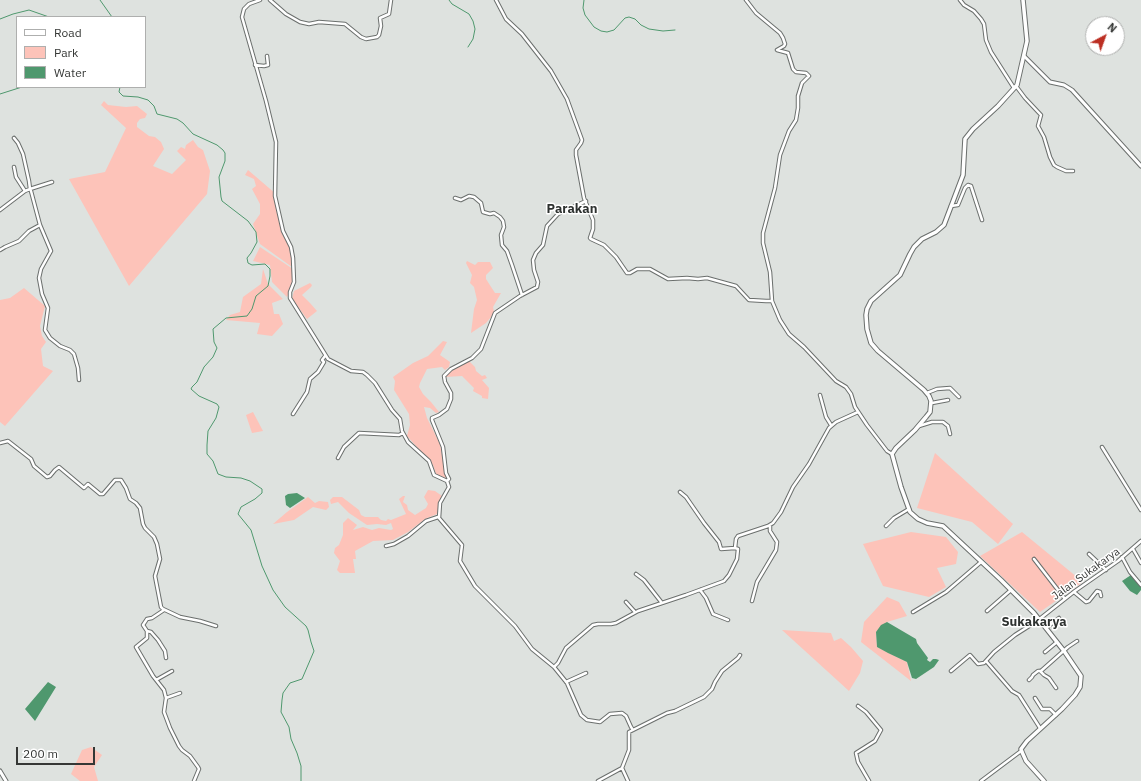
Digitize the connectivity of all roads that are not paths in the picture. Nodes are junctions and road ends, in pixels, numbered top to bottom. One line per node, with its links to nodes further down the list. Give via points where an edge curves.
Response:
1 (260, 0): 10 (street, via 249,4 244,9 242,17)
2 (270, 0): 3 (street, via 300,22 346,24 366,39 379,35 380,18 389,14)
3 (392, 0)
4 (496, 0): 20 (street, via 506,19 522,34 551,71 567,99 582,140 576,155)
5 (746, 0): 27 (street, via 783,38 784,45 777,50 788,53 793,70 809,76 802,84 796,120 788,131 780,155 775,188 763,233)
6 (960, 0): 11 (street, via 981,19 991,52)
7 (1024, 0): 9 (main road, via 1028,35)
8 (267, 56): 10 (street, via 268,65)
9 (1024, 56): 11 (main road); 13 (street, via 1050,82 1072,90)
10 (255, 65): 28 (street, via 276,142 275,196 283,231 293,258 294,282 289,295)
11 (1015, 87): 15 (street, via 1040,115 1038,126 1050,157 1057,167); 21 (main road, via 965,139 964,170)
12 (14, 138): 17 (street, via 23,154)
13 (1141, 166)
14 (14, 167): 18 (street, via 16,177)
15 (1072, 171)
16 (52, 182): 17 (street)
17 (30, 190): 18 (street); 24 (street)
18 (25, 191): 22 (street)
19 (455, 198): 26 (street, via 461,200 469,196 474,197 481,203 484,212 494,213 503,221 502,245)
20 (586, 201): 26 (street, via 558,214 547,226 544,245 533,260 538,285); 27 (street, via 594,224 590,239 604,245 627,273 650,269 668,279 707,278 736,286 749,300)
21 (950, 206): 23 (street, via 958,205 965,188 971,186); 30 (main road, via 944,225 914,247 900,275 871,301 866,316 869,336 874,346)
22 (0, 210)
23 (982, 220)
24 (40, 225): 25 (street, via 22,239); 29 (street, via 51,251 39,278 48,308 45,330 50,338 74,354)
25 (0, 250)
26 (522, 295): 45 (street, via 495,314 481,349 444,376 451,399 447,409 432,420 443,447 446,475 449,479)
27 (772, 301): 35 (street, via 789,334 836,381 846,387)
28 (325, 356): 36 (street, via 318,372 310,379 307,392); 39 (street, via 331,362 367,375 400,420)
29 (79, 380)
30 (927, 393): 32 (street, via 950,388); 34 (main road)
31 (820, 395): 37 (street, via 826,417)
32 (959, 397)
33 (948, 400): 34 (street)
34 (932, 403): 38 (main road, via 930,412)
35 (858, 412): 37 (street); 43 (street, via 873,434)
36 (293, 414)
37 (832, 425): 50 (street, via 793,487 781,512)
38 (918, 427): 40 (street, via 932,422 943,422 948,426); 43 (main road)
39 (403, 433): 44 (street, via 359,434 344,447); 45 (street, via 408,442 429,461 434,475)
40 (950, 434)
41 (0, 443): 72 (street, via 8,441 31,459 34,466 47,477 59,467 84,488 88,484 100,494 103,494 115,480 122,480 130,499 140,508 145,528 157,544 160,559 155,576 159,602)
42 (1102, 447): 48 (street)
43 (892, 454): 47 (main road)
44 (338, 458)
45 (447, 481): 49 (street, via 449,487 440,503)
46 (680, 492): 54 (street, via 719,542 721,549)
47 (909, 509): 51 (street); 59 (main road, via 918,519 943,526)
48 (1141, 510)
49 (438, 517): 53 (street, via 426,521 408,536); 89 (street, via 462,545 460,561 475,586 515,626 532,649)
50 (770, 526): 54 (street, via 738,536); 69 (street, via 777,542 776,550 757,582)
51 (886, 526)
52 (1141, 541): 55 (street, Jalan Sukakarya)
53 (386, 546)
54 (735, 548): 64 (street, via 738,549 737,559 727,578 722,583)
55 (1133, 549): 57 (street, Jalan Sukakarya); 60 (street)
56 (1089, 554): 61 (street)
57 (1122, 557): 61 (street, Jalan Sukakarya); 63 (street, via 1131,575)
58 (1034, 559): 68 (street)
59 (981, 562): 65 (main road); 75 (street, via 946,592)
60 (1141, 563)
61 (1106, 570): 66 (street, Jalan Sukakarya)
62 (636, 574): 71 (street)
63 (1141, 585)
64 (700, 590): 71 (street); 78 (street, via 713,614)
65 (1010, 590): 73 (street); 77 (main road)
66 (1074, 592): 67 (street, via 1086,602 1097,591); 68 (street, Jalan Sukakarya)
67 (1101, 596)
68 (1065, 599): 77 (street, Jalan Sukakarya)
69 (752, 601)
70 (626, 602): 74 (street)
71 (662, 603): 74 (street)
72 (164, 610): 79 (street); 81 (street, via 146,619 143,625)
73 (987, 611)
74 (635, 612): 89 (street, via 616,623 593,625 566,648)
75 (913, 612)
76 (1059, 618): 80 (street)
77 (1039, 619): 80 (main road); 88 (street, Jalan Sukakarya, via 1015,635)
78 (728, 620)
79 (216, 626)
80 (1046, 628): 83 (main road)
81 (147, 630): 87 (street, via 158,640); 94 (street, via 147,638 136,647)
82 (1077, 641): 84 (street)
83 (1057, 642): 84 (main road); 85 (street)
84 (1064, 650): 91 (street); 102 (main road, via 1082,676 1076,695)
85 (1044, 652)
86 (740, 655): 104 (street, via 722,671 712,689 704,697)
87 (166, 658)
88 (986, 661): 90 (street, via 979,665 970,655); 103 (street, via 1012,691 1019,695)
89 (554, 667): 96 (street)
90 (951, 671)
91 (1040, 671): 95 (street, via 1033,674); 97 (street)
92 (172, 672): 94 (street)
93 (586, 674): 96 (street)
94 (156, 680): 99 (street, via 164,690)
95 (1029, 680)
96 (566, 682): 104 (street, via 581,715 587,720 600,722 610,714 622,713)
97 (1056, 688)
98 (180, 693): 99 (street)
99 (166, 698): 109 (street, via 164,712 170,728 182,750 198,767)
100 (1035, 698): 102 (street, via 1042,709 1050,709)
101 (858, 706): 112 (street, via 881,730 875,741 856,754)
102 (1056, 715): 103 (main road)
103 (1040, 728): 105 (main road)
104 (634, 730): 106 (street, via 629,732 629,750)
105 (1021, 751): 113 (street); 114 (main road, via 1026,761)
106 (622, 768): 110 (street); 111 (street)
107 (0, 771): 108 (street)
108 (6, 781)
109 (194, 781)
110 (598, 781)
111 (628, 781)
112 (869, 781)
113 (981, 781)
114 (1044, 781)

